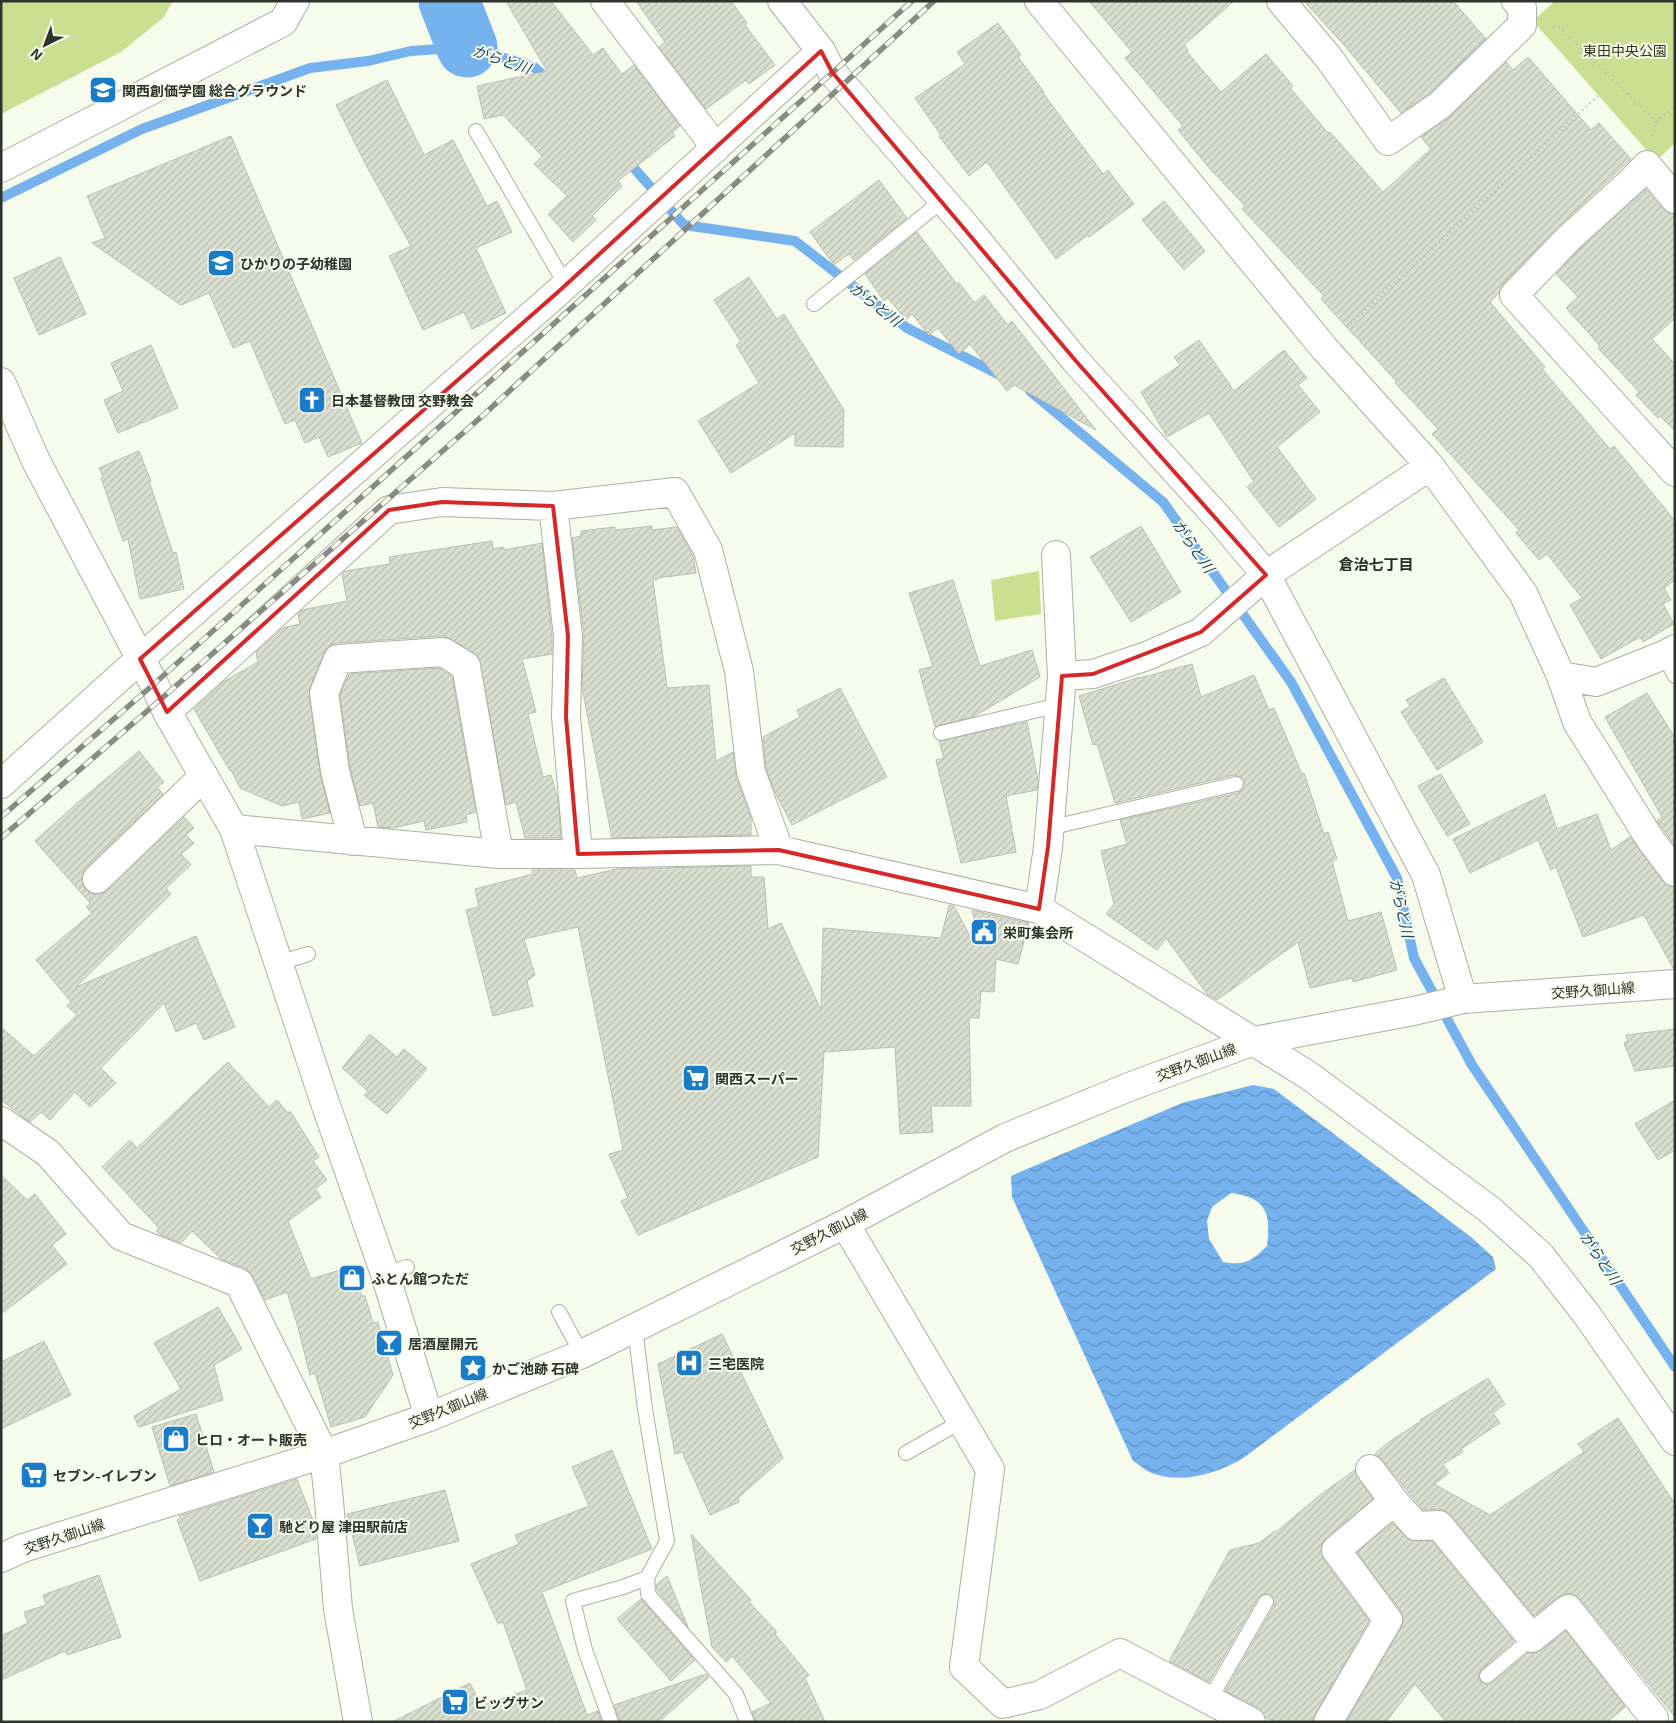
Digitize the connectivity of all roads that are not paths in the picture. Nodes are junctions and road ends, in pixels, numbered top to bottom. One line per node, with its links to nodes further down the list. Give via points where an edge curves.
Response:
1 (295, 1): 10 (street, via 283,22)
2 (604, 1): 9 (street)
3 (782, 1): 7 (street)
4 (1039, 1): 16 (street, via 1324,348)
5 (1281, 1): 6 (street, via 1328,57 1388,141 1440,105)
6 (1519, 13)
7 (821, 51): 9 (street); 12 (street, via 832,72)
8 (476, 131): 13 (lane)
9 (716, 148): 13 (street)
10 (1, 168)
11 (1675, 199): 17 (street, via 1647,165 1514,295)
12 (943, 200): 14 (lane); 20 (street, via 1076,360)
13 (566, 285): 21 (street)
14 (814, 304)
15 (1, 382): 21 (street, via 36,461)
16 (1430, 466): 20 (street); 24 (street, via 1523,593)
17 (1675, 472)
18 (553, 506): 26 (street, via 442,502 390,510); 34 (street, via 675,492 708,550 739,671 751,772); 36 (street, via 568,636 566,717)
19 (1056, 555): 23 (street)
20 (1266, 575): 23 (street, via 1201,632 1147,656 1094,674); 43 (street, via 1426,875)
21 (140, 659): 26 (street); 28 (street)
22 (1671, 660): 24 (street, via 1596,682)
23 (1062, 676): 25 (street)
24 (1561, 676): 37 (street, via 1577,722)
25 (1059, 705): 27 (lane); 31 (street)
26 (167, 712): 29 (street)
27 (941, 732)
28 (7, 771)
29 (204, 776): 32 (street); 38 (street)
30 (1236, 784): 31 (lane)
31 (1049, 828): 39 (street)
32 (234, 830): 33 (street); 41 (street)
33 (353, 840): 35 (street); 35 (street, via 335,771 324,693 338,659 443,652 466,666)
34 (779, 850): 36 (street); 39 (street)
35 (499, 854): 36 (street)
36 (578, 854)
37 (1675, 872)
38 (97, 879)
39 (1039, 909): 44 (street)
40 (308, 954): 41 (lane)
41 (278, 963): 50 (street, via 324,1100 396,1271)
42 (1675, 984): 43 (street, 交野久御山線)
43 (1458, 1000): 44 (street, 交野久御山線)
44 (1254, 1041): 46 (street, 交野久御山線, via 1134,1085 1005,1138); 52 (street, via 1308,1075 1490,1210 1541,1256 1587,1315)
45 (1, 1121): 54 (street, via 48,1153 121,1236 239,1283)
46 (845, 1224): 48 (street, 交野久御山線); 51 (street)
47 (559, 1312): 49 (lane)
48 (635, 1328): 49 (street, 交野久御山線); 58 (lane, via 666,1542)
49 (582, 1354): 50 (street, 交野久御山線)
50 (428, 1417): 54 (street, 交野久御山線)
51 (962, 1421): 53 (lane); 62 (street, via 990,1469 964,1667 1003,1704 1040,1695 1120,1652)
52 (1675, 1441)
53 (906, 1453)
54 (324, 1454): 57 (street, 交野久御山線, via 23,1548); 64 (street, via 338,1609)
55 (1370, 1469): 56 (street)
56 (1394, 1501): 60 (street, via 1416,1526 1440,1525); 68 (street, via 1336,1550 1388,1620)
57 (1, 1558)
58 (647, 1578): 65 (lane, via 573,1601 584,1650); 66 (lane, via 648,1594 736,1694)
59 (1266, 1602): 62 (lane)
60 (1532, 1638): 61 (lane); 63 (street, via 1568,1609)
61 (1487, 1676)
62 (1210, 1699): 67 (street)
63 (1657, 1717)
64 (358, 1722)
65 (611, 1722)
66 (747, 1722)
67 (1251, 1722)
68 (1328, 1722)

